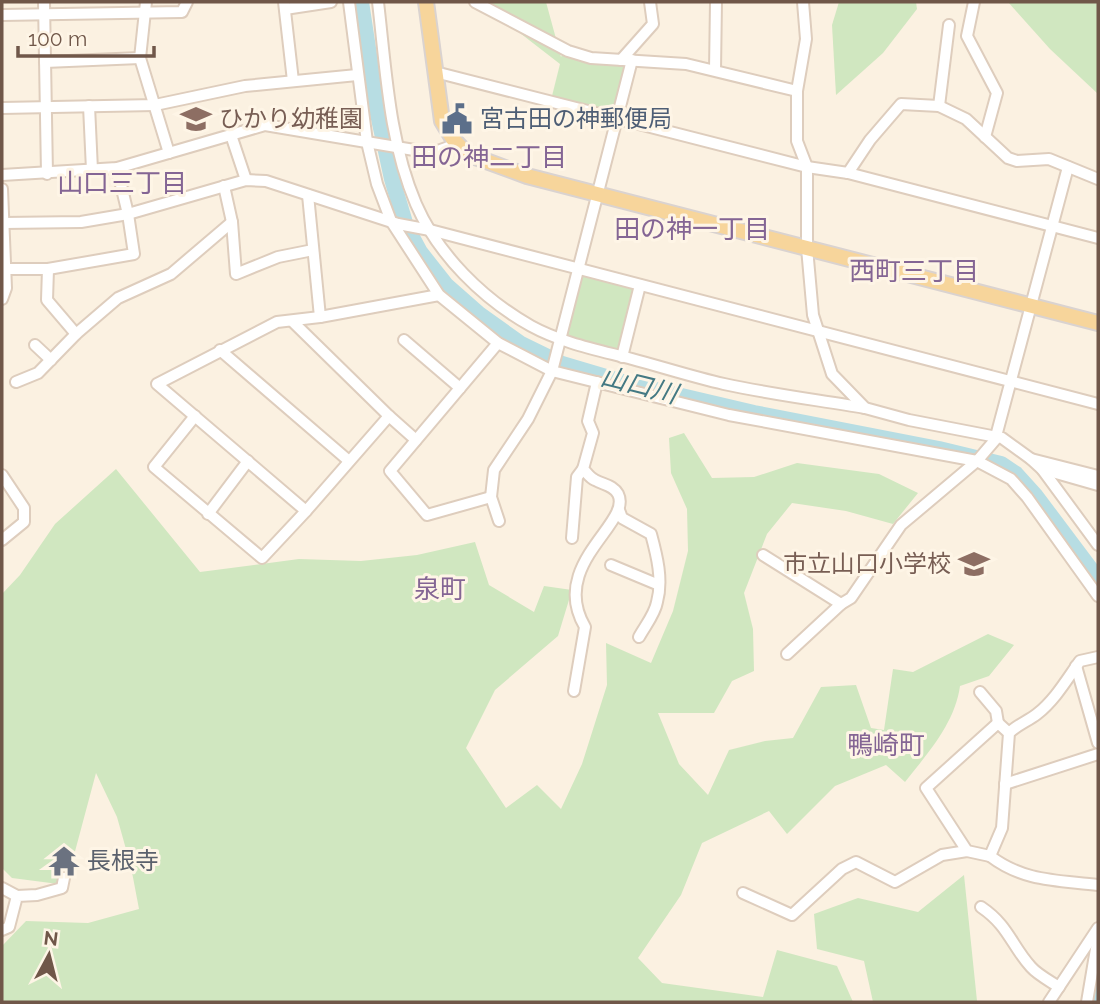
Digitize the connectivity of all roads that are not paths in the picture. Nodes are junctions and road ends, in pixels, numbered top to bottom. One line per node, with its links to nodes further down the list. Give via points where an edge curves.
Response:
1 (187, 2): 13 (street, via 182,12)
2 (331, 2): 11 (street)
3 (349, 2): 22 (street)
4 (378, 2): 35 (street)
5 (426, 2): 21 (main road)
6 (475, 2): 18 (street, via 568,51)
7 (650, 2): 18 (street, via 653,24)
8 (716, 2): 20 (street)
9 (803, 2): 24 (street, via 806,39)
10 (974, 2): 32 (street, via 967,36 997,93)
11 (284, 5): 23 (street)
12 (101, 7): 13 (street); 14 (street)
13 (146, 7): 17 (street)
14 (44, 8): 15 (street); 19 (street)
15 (2, 15)
16 (949, 25): 27 (street)
17 (140, 58): 19 (street); 26 (street)
18 (627, 60): 20 (street); 30 (street)
19 (45, 62): 28 (street)
20 (715, 70): 24 (street)
21 (435, 72): 30 (street); 34 (main road, via 442,121)
22 (357, 75): 23 (street); 33 (street)
23 (293, 81): 26 (street, via 245,86)
24 (797, 91): 37 (street, via 797,141)
25 (89, 106): 26 (street); 28 (street); 40 (street)
26 (155, 106): 36 (street)
27 (939, 106): 32 (street, via 966,119); 41 (street, via 901,104)
28 (46, 107): 29 (street); 42 (street)
29 (2, 108)
30 (617, 118): 37 (street); 48 (street)
31 (231, 135): 33 (street, via 265,125); 36 (street); 45 (street)
32 (985, 137): 38 (street, via 1008,158 1049,159)
33 (367, 142): 35 (street); 53 (street, via 377,184)
34 (457, 144): 35 (street, via 432,153); 48 (main road, via 467,154 500,168)
35 (397, 147): 55 (street)
36 (169, 153): 39 (street)
37 (807, 167): 41 (street); 57 (street)
38 (1068, 167): 44 (street); 54 (street)
39 (117, 168): 40 (street); 50 (street)
40 (92, 170): 42 (street)
41 (848, 173): 54 (street)
42 (47, 174): 43 (street)
43 (2, 176)
44 (1098, 179)
45 (246, 180): 46 (street); 49 (street)
46 (224, 186): 50 (street); 51 (street)
47 (2, 189): 52 (street)
48 (598, 194): 57 (main road); 60 (street)
49 (308, 195): 53 (street); 58 (street)
50 (128, 214): 52 (street, via 82,222); 61 (street, via 134,254)
51 (232, 222): 58 (street, via 236,274 278,257); 70 (street, via 171,274 118,298)
52 (4, 223): 59 (street)
53 (394, 223): 55 (street); 63 (street)
54 (1052, 226): 56 (street); 65 (street)
55 (430, 230): 60 (street); 72 (street, via 477,287)
56 (1098, 238)
57 (807, 248): 65 (main road); 69 (street)
58 (313, 250): 66 (street)
59 (5, 269): 61 (street); 64 (street)
60 (579, 269): 62 (street); 72 (street)
61 (48, 270): 70 (street, via 47,300)
62 (640, 285): 69 (street); 76 (street)
63 (439, 295): 66 (street); 73 (street)
64 (2, 299)
65 (1031, 306): 68 (main road); 79 (street)
66 (320, 317): 67 (street)
67 (292, 321): 75 (street, via 276,322); 86 (street)
68 (1098, 323)
69 (817, 331): 79 (street); 84 (street, via 832,374)
70 (76, 334): 77 (street)
71 (404, 340): 82 (street)
72 (560, 341): 76 (street); 78 (street)
73 (498, 343): 78 (street); 82 (street)
74 (35, 345): 77 (street)
75 (220, 350): 85 (street, via 157,384); 91 (street)
76 (622, 356): 84 (street, via 724,384)
77 (51, 360): 80 (street, via 38,373)
78 (553, 368): 81 (street); 98 (street, via 528,419 494,470)
79 (1011, 381): 83 (street); 87 (street)
80 (16, 382)
81 (597, 382): 92 (street, via 729,415); 93 (street, via 588,421 593,433)
82 (460, 388): 88 (street)
83 (1098, 404)
84 (865, 408): 87 (street)
85 (195, 416): 90 (street); 101 (street, via 154,467)
86 (389, 416): 88 (street); 91 (street)
87 (996, 438): 89 (street); 92 (street)
88 (416, 440): 98 (street, via 390,471 427,515)
89 (1031, 458): 94 (street); 96 (street)
90 (248, 461): 100 (street); 101 (street)
91 (349, 461): 100 (street)
92 (977, 461): 109 (street, via 1011,479); 110 (street, via 901,525 851,598)
93 (583, 469): 99 (street, via 614,488 620,497); 103 (street, via 577,477)
94 (1042, 469): 97 (street); 105 (street)
95 (2, 475): 104 (street, via 24,508 24,522)
96 (1098, 476)
97 (1098, 485)
98 (491, 497): 102 (street)
99 (619, 510): 108 (street, via 622,518 652,534); 115 (street, via 585,559 575,583 578,615 585,627)
100 (306, 511): 101 (street, via 262,558)
101 (208, 514)
102 (499, 521)
103 (572, 538)
104 (2, 540)
105 (1098, 545)
106 (763, 555): 110 (street)
107 (611, 565): 108 (street)
108 (659, 585): 111 (street, via 657,604)
109 (1098, 596)
110 (841, 604): 112 (street)
111 (639, 637)
112 (787, 653)
113 (1098, 657): 114 (street)
114 (1076, 666): 118 (street, via 1050,702); 119 (street)
115 (574, 691)
116 (980, 692): 117 (street, via 996,711)
117 (998, 723): 118 (street); 122 (street, via 926,788)
118 (1009, 733): 121 (street)
119 (1098, 743)
120 (1098, 754): 121 (street)
121 (1005, 784): 123 (street, via 1002,828)
122 (967, 851): 123 (street); 127 (street, via 942,855 895,882 856,862 842,869 792,915)
123 (990, 856): 125 (street, via 1028,877)
124 (64, 878): 128 (street, via 62,888)
125 (1098, 886)
126 (2, 888): 128 (street)
127 (743, 893)
128 (17, 896): 131 (street, via 9,927)
129 (981, 907): 133 (street, via 1008,931 1032,969)
130 (1098, 928): 133 (street)
131 (2, 930)
132 (1098, 937): 135 (street)
133 (1059, 987): 134 (street)
134 (1049, 1002)
135 (1087, 1002)

